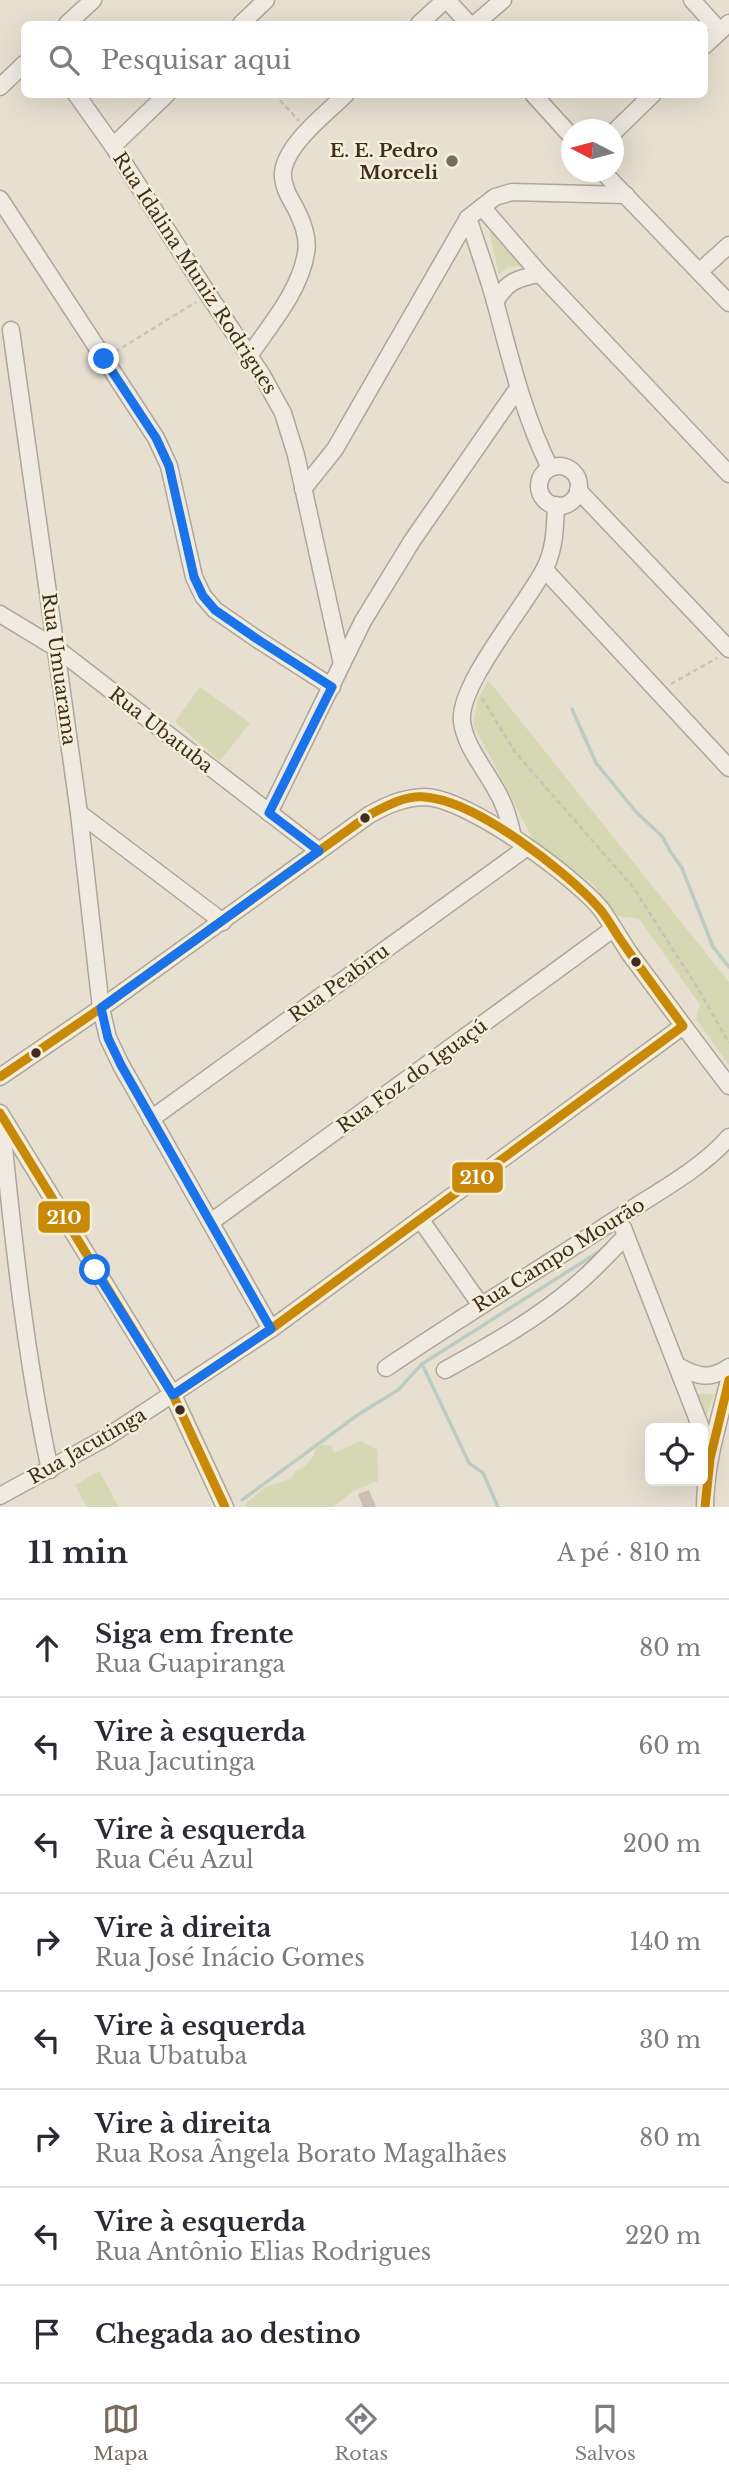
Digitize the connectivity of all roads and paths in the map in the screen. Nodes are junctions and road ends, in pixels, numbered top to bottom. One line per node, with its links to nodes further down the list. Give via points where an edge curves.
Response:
1 (93, 0): 6 (street)
2 (266, 0): 7 (street)
3 (446, 0): 8 (street); 9 (street)
4 (503, 0): 10 (street)
5 (692, 0): 11 (street)
6 (70, 21)
7 (244, 21)
8 (422, 21)
9 (466, 21)
10 (478, 21)
11 (725, 27): 12 (street)
12 (708, 43)
13 (21, 67): 14 (street)
14 (0, 87)
15 (79, 98): 24 (street, Rua Idalina Muniz Rodrigues)
16 (163, 98): 24 (street)
17 (278, 98): 23 (path)
18 (342, 98): 23 (street)
19 (537, 98): 22 (street)
20 (649, 98): 21 (street)
21 (624, 122)
22 (561, 125)
23 (309, 131): 37 (street, via 292,150 283,173 286,191 305,228 306,252 298,279)
24 (113, 146): 33 (street, Rua Idalina Muniz Rodrigues)
25 (613, 182): 26 (street)
26 (626, 195): 28 (street, via 512,192); 31 (street)
27 (0, 199): 38 (street)
28 (482, 207): 29 (street); 32 (street)
29 (468, 218): 34 (street); 42 (street, via 335,449)
30 (729, 245): 31 (street)
31 (699, 272): 35 (street)
32 (540, 274): 34 (street, via 508,284); 41 (street)
33 (208, 294): 37 (street, Rua Idalina Muniz Rodrigues); 38 (path)
34 (495, 302): 39 (street)
35 (729, 303)
36 (12, 330): 47 (street, Rua Umuarama)
37 (249, 356): 42 (street, Rua Idalina Muniz Rodrigues, via 283,413)
38 (104, 359): 51 (street, via 169,466 194,577 203,596 246,632)
39 (518, 388): 40 (street); 49 (street, via 412,541)
40 (550, 468): 43 (street, via 562,466 573,472); 44 (street, via 541,477 539,489 545,500)
41 (729, 474)
42 (303, 489): 49 (street, Rua Idalina Muniz Rodrigues)
43 (578, 490): 44 (street, via 568,503); 48 (street)
44 (556, 505): 45 (street, via 554,540)
45 (545, 570): 50 (street); 52 (street)
46 (0, 614): 47 (street, Rua Ubatuba)
47 (56, 649): 54 (street, Rua Umuarama); 55 (street, Rua Ubatuba)
48 (723, 653): 52 (path)
49 (342, 664): 51 (street)
50 (473, 684): 56 (street, via 461,720 508,813); 63 (path, via 515,752 633,887)
51 (332, 687): 55 (street)
52 (659, 691): 53 (street)
53 (729, 768)
54 (79, 813): 59 (street); 61 (street, Rua Umuarama)
55 (269, 813): 58 (street, Rua Ubatuba)
56 (513, 837): 57 (street); 58 (street, via 451,802 425,797 393,801)
57 (526, 848): 60 (street, via 575,884 601,909); 67 (street, Rua Peabiru)
58 (319, 851): 59 (street)
59 (223, 922): 61 (street)
60 (612, 929): 62 (street); 71 (street, Rua Foz do Iguaçú)
61 (101, 1008): 64 (street); 67 (street, Rua Umuarama, via 108,1038)
62 (683, 1026): 65 (street); 70 (street, Rua Jacutinga)
63 (729, 1043)
64 (0, 1077)
65 (729, 1086)
66 (0, 1113): 73 (street); 81 (street)
67 (151, 1119): 71 (street, Rua Umuarama)
68 (729, 1137): 69 (street, Rua Campo Mourão, via 690,1171)
69 (619, 1217): 72 (street); 74 (street, Rua Campo Mourão)
70 (420, 1219): 74 (street); 75 (street, Rua Jacutinga)
71 (211, 1223): 75 (street, Rua Umuarama)
72 (626, 1236): 76 (street); 79 (street, via 558,1299)
73 (8, 1269): 85 (street)
74 (480, 1304): 78 (street, Rua Campo Mourão)
75 (271, 1329): 81 (street, Rua Jacutinga)
76 (678, 1367): 77 (street, via 709,1377); 82 (street)
77 (729, 1367)
78 (386, 1368)
79 (445, 1370)
80 (729, 1380): 84 (street)
81 (173, 1395): 85 (street, Rua Jacutinga); 87 (street)
82 (699, 1423)
83 (708, 1445): 84 (street)
84 (711, 1453): 88 (street)
85 (50, 1470): 86 (street, Rua Jacutinga)
86 (0, 1496)
87 (225, 1507)
88 (705, 1507)

